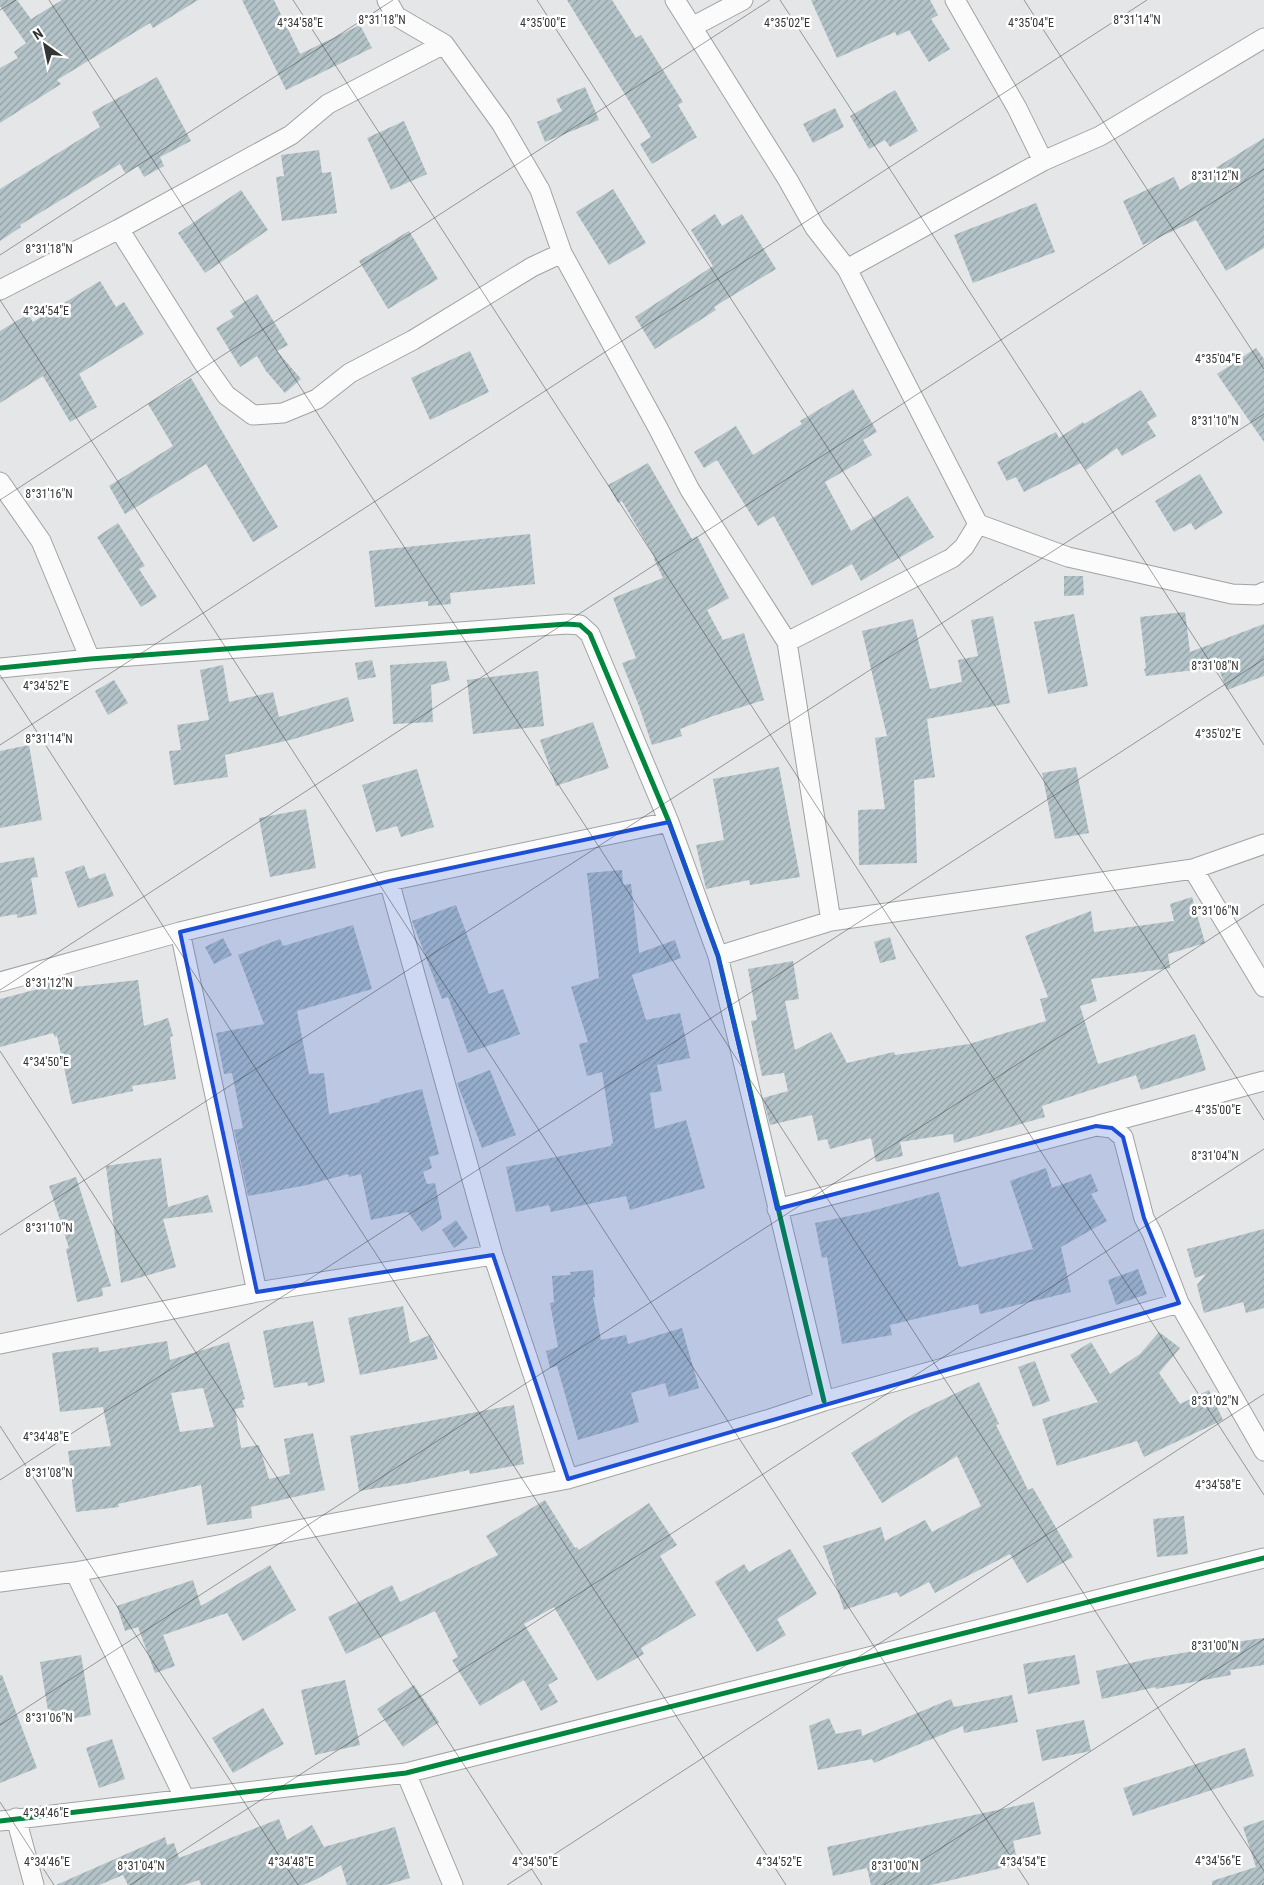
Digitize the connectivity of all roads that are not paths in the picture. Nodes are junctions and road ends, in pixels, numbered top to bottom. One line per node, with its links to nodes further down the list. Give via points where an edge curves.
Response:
1 (387, 0): 7 (street, via 396,16)
2 (674, 0): 5 (street)
3 (743, 0): 5 (street)
4 (955, 0): 8 (street, via 1017,108)
5 (692, 27): 11 (street, via 815,228)
6 (1264, 38): 8 (street, via 1100,136)
7 (444, 44): 9 (street, via 328,104 291,135); 10 (street, via 501,123 540,190)
8 (1043, 161): 11 (street)
9 (119, 228): 10 (street, via 226,395 253,415 284,412 317,399 350,373 413,340); 12 (street)
10 (562, 252): 16 (street, via 690,490)
11 (847, 269): 14 (street)
12 (0, 290)
13 (0, 482): 17 (street, via 40,541)
14 (978, 524): 15 (street, via 1068,556 1232,594 1258,595); 16 (street, via 964,547 952,558)
15 (1264, 592)
16 (787, 642): 23 (street)
17 (90, 659): 18 (street); 19 (street, via 580,625 590,634)
18 (0, 668)
19 (669, 822): 22 (street); 25 (street)
20 (1264, 844): 21 (street)
21 (1194, 869): 23 (street); 27 (street)
22 (389, 881): 24 (street); 31 (street)
23 (831, 921): 25 (street)
24 (180, 932): 26 (street); 32 (street)
25 (718, 956): 30 (street)
26 (0, 982)
27 (1264, 987)
28 (1264, 1081): 29 (street)
29 (1096, 1126): 30 (street); 33 (street, via 1112,1128 1123,1137 1144,1218)
30 (777, 1209): 35 (street)
31 (493, 1255): 32 (street); 37 (street)
32 (257, 1292): 34 (street)
33 (1178, 1303): 35 (street); 36 (street)
34 (0, 1344)
35 (824, 1401): 37 (street)
36 (1264, 1451)
37 (568, 1479): 39 (street)
38 (1264, 1558): 41 (street)
39 (75, 1572): 40 (street); 42 (street)
40 (0, 1582)
41 (406, 1773): 42 (street); 45 (street)
42 (185, 1798): 43 (street)
43 (8, 1819): 44 (street)
44 (34, 1885)
45 (453, 1885)

